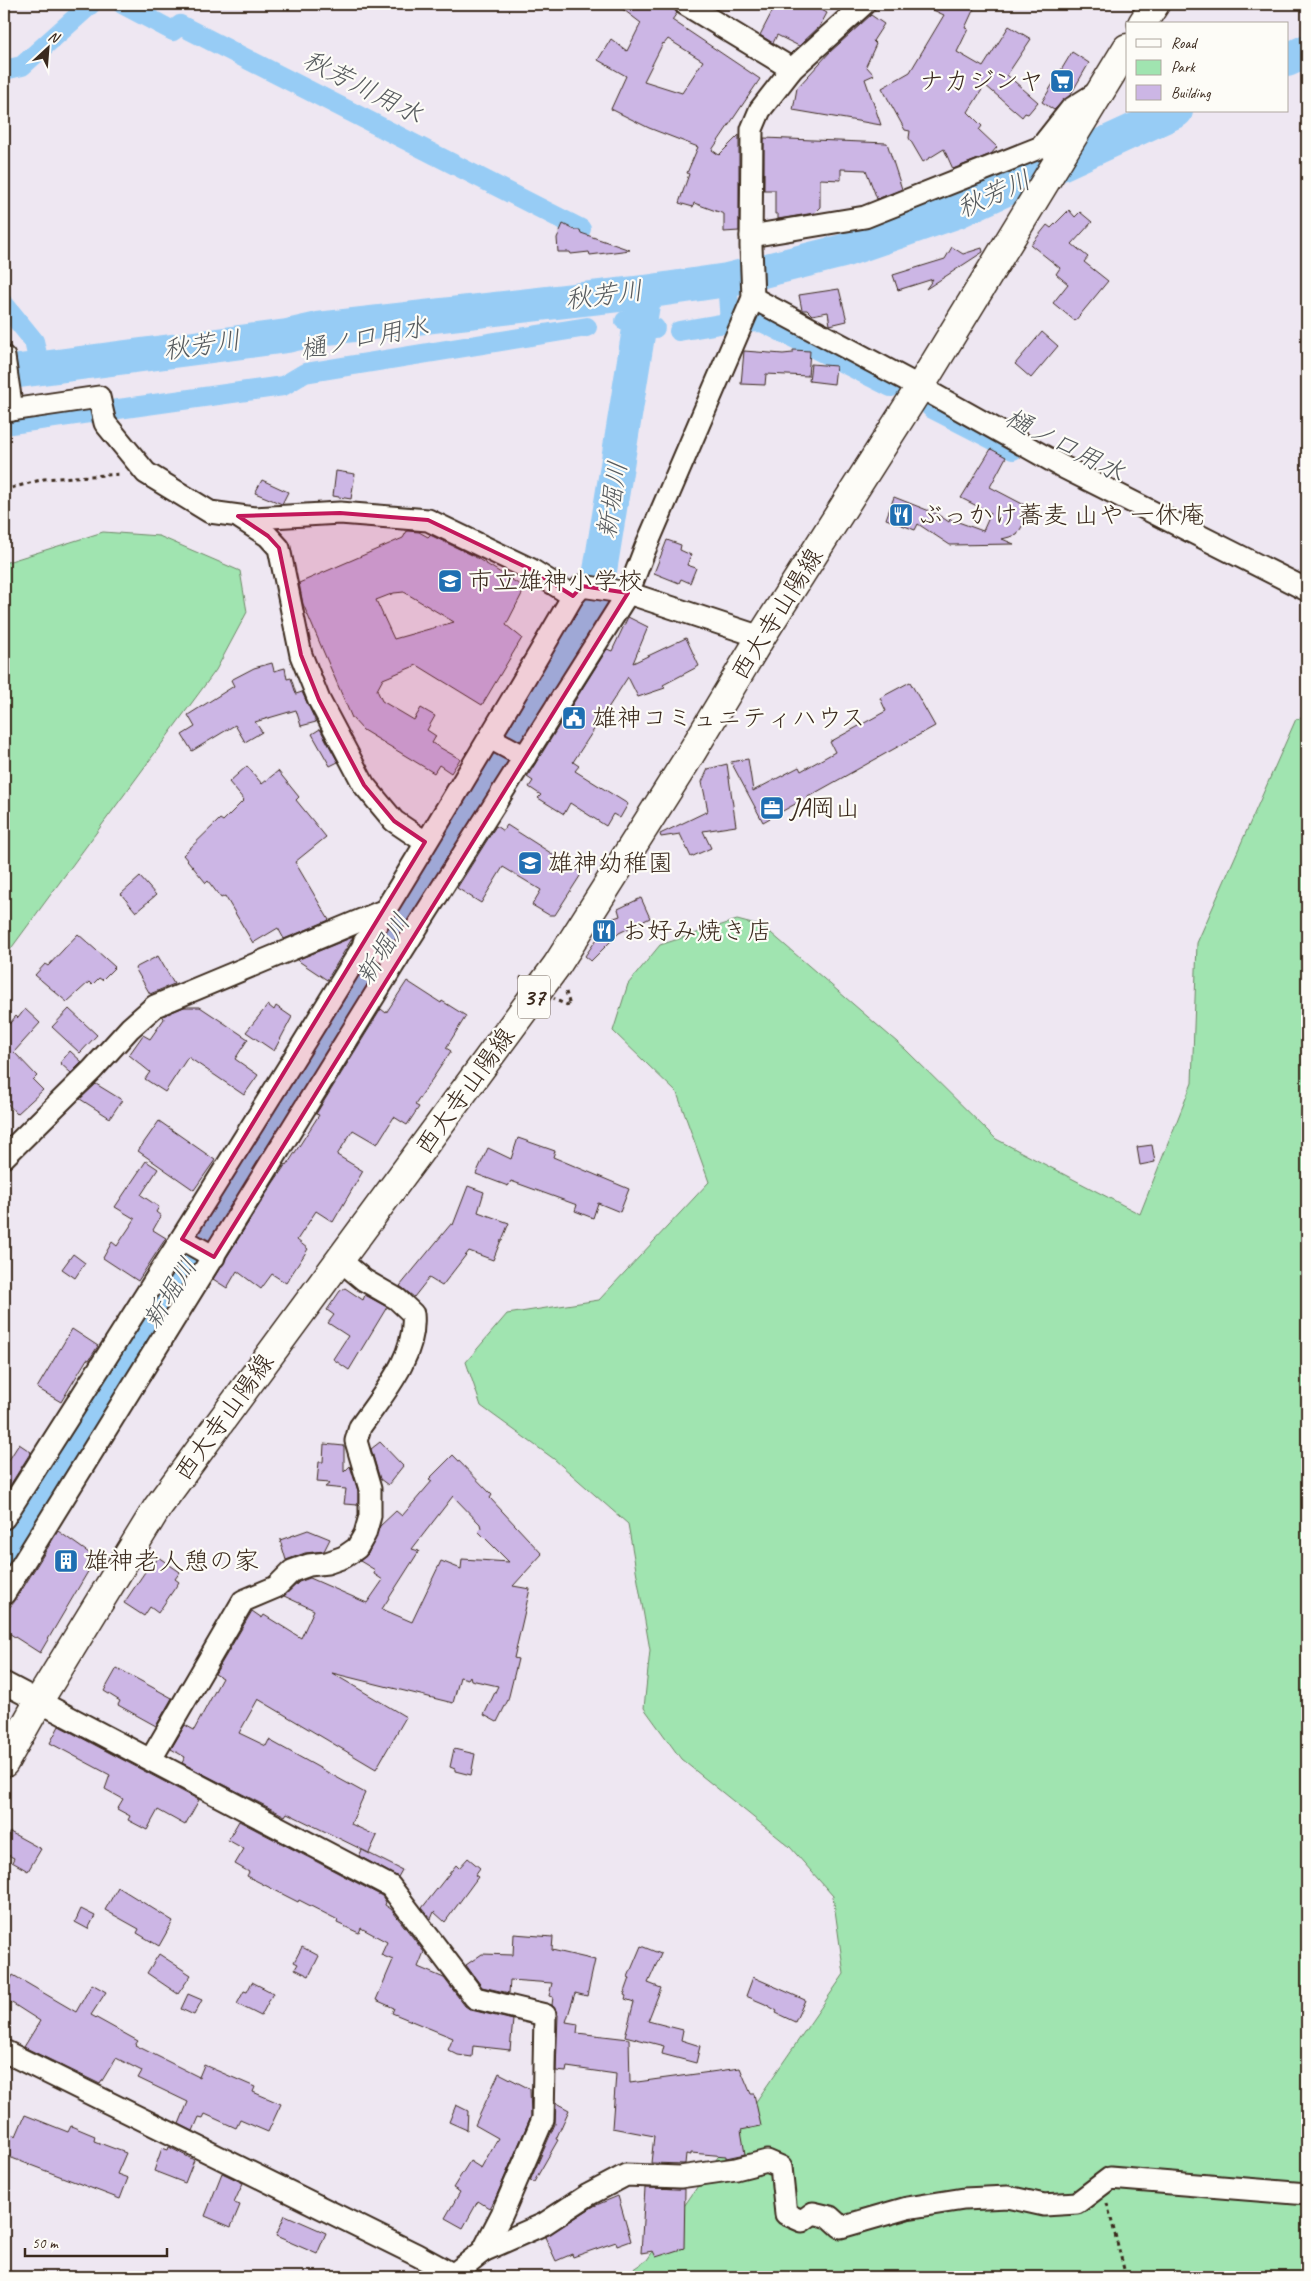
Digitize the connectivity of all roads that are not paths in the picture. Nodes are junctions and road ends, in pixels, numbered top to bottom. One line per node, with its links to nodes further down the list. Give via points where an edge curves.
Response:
1 (685, 4): 6 (street)
2 (864, 4): 6 (street)
3 (1155, 4): 4 (main road)
4 (1143, 22)
5 (1126, 50): 7 (main road, 西大寺山陽線 / 37)
6 (792, 70): 8 (street, via 760,110 752,129)
7 (1100, 91): 8 (street, via 1071,109 1041,147 865,217); 11 (main road, 西大寺山陽線 / 37)
8 (751, 241): 9 (street)
9 (753, 294): 11 (street); 16 (street)
10 (4, 357): 12 (street)
11 (920, 387): 14 (street, via 1065,468); 17 (main road, 西大寺山陽線 / 37)
12 (8, 410): 13 (street, via 99,397 105,423 146,473 210,512)
13 (238, 516): 15 (street, via 340,513 428,520); 20 (street, via 268,536 279,548 301,655 319,700 364,785 394,821)
14 (1307, 590)
15 (578, 591): 16 (street); 18 (street)
16 (625, 592): 17 (street); 19 (street)
17 (762, 636): 27 (main road, 西大寺山陽線 / 37, via 557,966)
18 (494, 740): 19 (street); 20 (street)
19 (521, 755): 23 (street)
20 (425, 842): 21 (street)
21 (383, 912): 22 (street); 24 (street, via 156,1006 130,1028)
22 (368, 944): 23 (street); 25 (street)
23 (394, 957): 26 (street)
24 (4, 1157)
25 (186, 1241): 26 (street); 28 (street)
26 (211, 1255): 29 (street)
27 (340, 1260): 31 (main road, 西大寺山陽線 / 37, via 157,1508); 32 (street, via 364,1280 397,1299 413,1314 415,1329 408,1352 360,1427 356,1440 370,1489 370,1516 365,1534 357,1548 344,1557 292,1571 276,1587 243,1601)
28 (4, 1518)
29 (4, 1594)
30 (4, 1683): 31 (street)
31 (38, 1703): 32 (street); 33 (main road, 西大寺山陽線 / 37)
32 (151, 1759): 36 (street, via 390,1886 475,1998 545,2015 543,2119)
33 (4, 1763)
34 (4, 2051): 37 (street)
35 (1307, 2194): 36 (street, via 1110,2178 1077,2203 1044,2205 1008,2197 964,2199 907,2208 841,2227 830,2217 822,2215 813,2213 802,2221 786,2214 781,2168 767,2161 680,2177 626,2175 544,2224)
36 (483, 2251): 37 (street)
37 (452, 2276)

